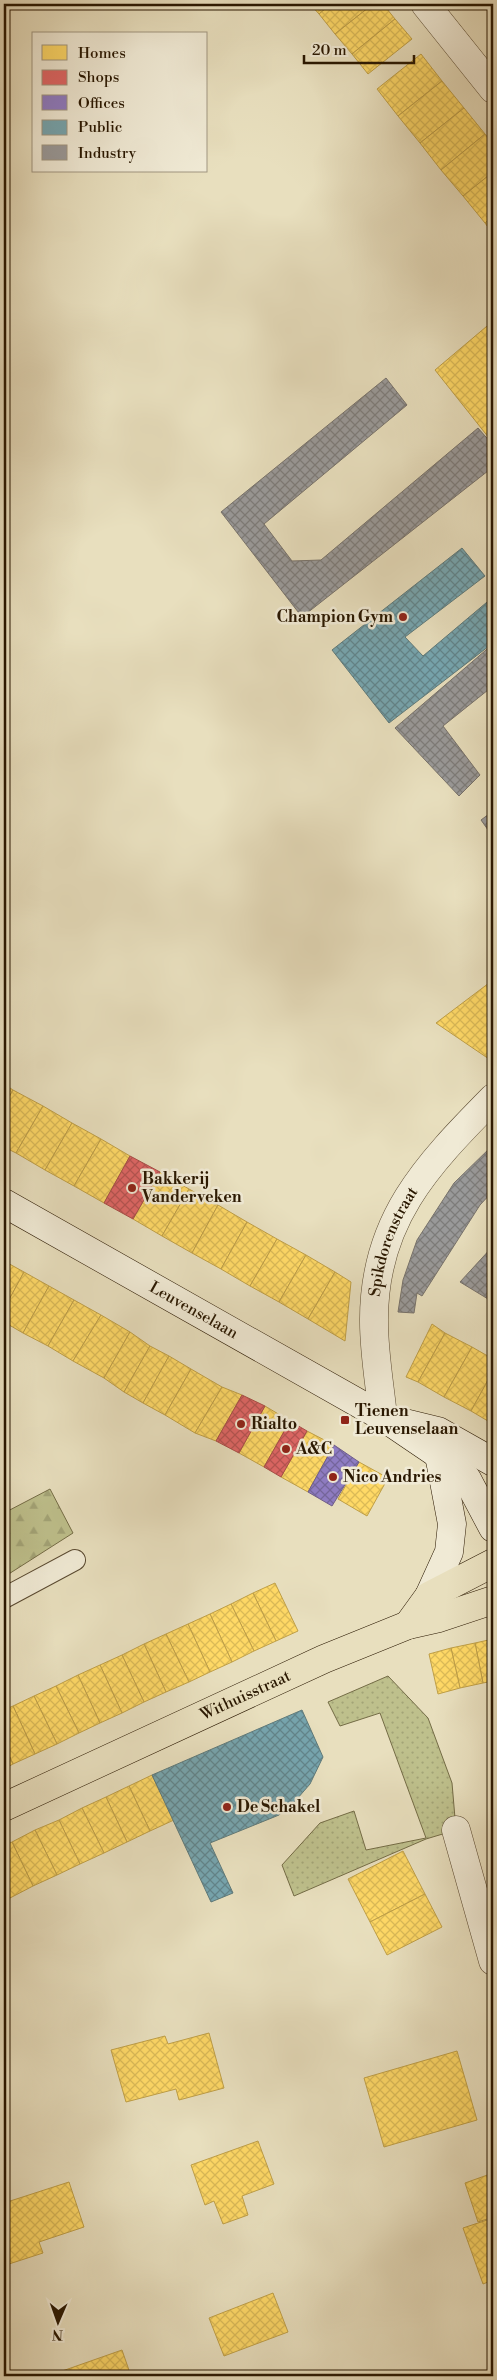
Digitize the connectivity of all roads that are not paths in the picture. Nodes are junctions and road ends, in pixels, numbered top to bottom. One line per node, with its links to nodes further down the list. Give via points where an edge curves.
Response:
1 (425, 4): 2 (street)
2 (493, 89)
3 (493, 1098): 5 (street, Spikdorenstraat, via 448,1143 419,1180 383,1247 377,1276 374,1322)
4 (4, 1203): 5 (street, Leuvenselaan)
5 (382, 1417): 6 (street, Leuvenselaan); 7 (street, Leuvenselaan, via 438,1431)
6 (439, 1455): 8 (street, Leuvenselaan, via 467,1479); 11 (street, via 452,1524 449,1552)
7 (493, 1462)
8 (493, 1528)
9 (75, 1560): 12 (lane)
10 (493, 1563): 11 (main road)
11 (429, 1596): 14 (main road)
12 (4, 1598)
13 (493, 1600): 14 (main road, Withuisstraat)
14 (408, 1625): 15 (main road, Withuisstraat, via 324,1659)
15 (4, 1807)
16 (456, 1830): 17 (street)
17 (493, 1961)

